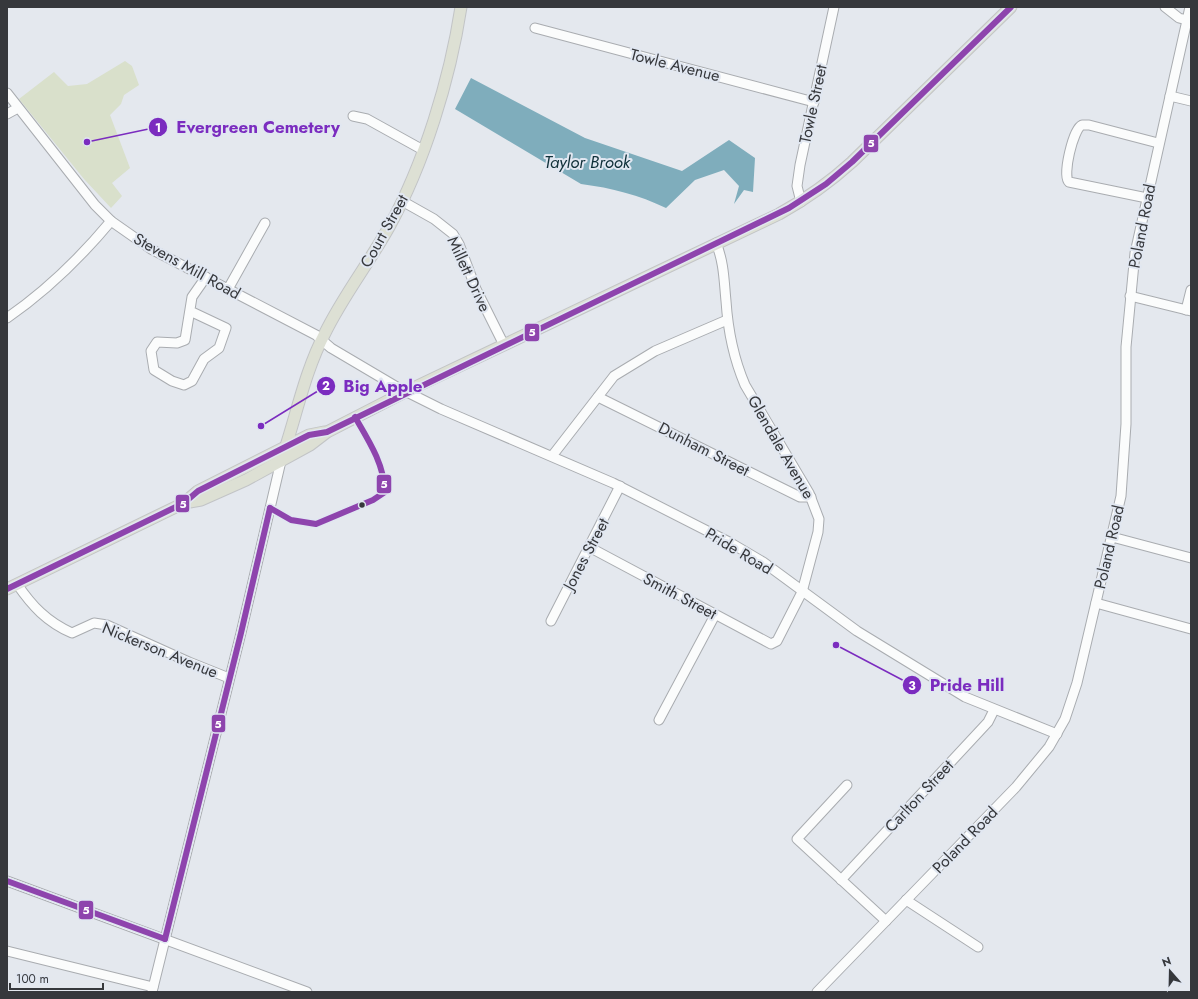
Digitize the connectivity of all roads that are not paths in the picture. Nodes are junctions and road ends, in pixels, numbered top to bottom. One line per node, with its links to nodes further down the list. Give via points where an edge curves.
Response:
1 (461, 7): 16 (main road, Court Street, via 454,48)
2 (834, 7): 11 (street, Towle Street)
3 (1011, 7): 19 (main road, via 852,162 827,185)
4 (1165, 7): 6 (street, via 1179,18)
5 (1190, 7): 6 (street, Poland Road)
6 (1187, 20): 9 (street, Poland Road)
7 (535, 28): 11 (street, Towle Avenue)
8 (7, 93): 12 (street, Stevens Mill Road)
9 (1170, 96): 10 (street); 15 (street, Poland Road)
10 (1191, 101)
11 (814, 102): 19 (street, Towle Street, via 797,182)
12 (18, 108): 13 (street); 20 (street, Stevens Mill Road, via 95,205)
13 (7, 114)
14 (353, 116): 16 (street, via 367,120)
15 (1158, 143): 17 (street, Poland Road); 17 (street, via 1089,125 1079,126 1069,157 1066,173 1066,180 1069,182)
16 (423, 150): 18 (main road, Court Street)
17 (1147, 198): 26 (street, Poland Road, via 1135,253)
18 (402, 201): 31 (main road, Court Street); 32 (street, Millett Drive, via 434,219 453,234 476,289)
19 (801, 202): 22 (main road)
20 (111, 221): 23 (street, Stevens Mill Road, via 151,248); 29 (street, via 64,272)
21 (264, 223): 24 (street)
22 (716, 243): 30 (street, Glendale Avenue, via 723,263); 32 (main road)
23 (206, 277): 24 (street, Stevens Mill Road); 27 (street, via 192,297)
24 (228, 289): 31 (street, Stevens Mill Road)
25 (1191, 290): 28 (street)
26 (1130, 296): 28 (street); 42 (street, Poland Road, via 1124,470)
27 (190, 310): 27 (street, via 185,340 176,343 157,342 151,351 154,370 184,385 192,381 204,359 219,348 226,328)
28 (1188, 311)
29 (7, 318)
30 (728, 320): 34 (street, via 641,358 611,379); 40 (street, Glendale Avenue, via 734,358 745,385)
31 (321, 340): 33 (street, Stevens Mill Road); 36 (main road, Court Street)
32 (504, 345): 33 (main road)
33 (407, 391): 35 (main road); 37 (street, Pride Road, via 441,409)
34 (598, 397): 37 (street); 40 (street, Dunham Street, via 800,497)
35 (327, 432): 36 (main road, via 309,435); 38 (main road)
36 (286, 447): 38 (main road, Court Street); 41 (main road, via 198,491)
37 (552, 456): 39 (street, Pride Road)
38 (281, 461): 41 (main road, via 201,500); 52 (street)
39 (620, 486): 43 (street, Jones Street); 46 (street, Pride Road, via 763,562)
40 (811, 497): 46 (street, Glendale Avenue, via 817,511 819,527)
41 (184, 502): 45 (main road)
42 (1112, 537): 44 (street); 47 (street, Poland Road)
43 (589, 547): 48 (street, Smith Street); 49 (street, Jones Street)
44 (1191, 558)
45 (12, 586): 52 (street, Nickerson Avenue, via 61,629 72,633 94,623 107,625)
46 (802, 592): 51 (street, Glendale Avenue, via 777,641); 53 (street, Pride Road, via 838,619 901,659 965,697)
47 (1096, 603): 50 (street); 55 (street, Poland Road, via 1073,696)
48 (715, 615): 51 (street, Smith Street); 54 (street)
49 (551, 621)
50 (1191, 629)
51 (771, 644)
52 (229, 678): 61 (street)
53 (994, 710): 55 (street, Pride Road); 57 (street, Carlton Street, via 988,722)
54 (659, 720)
55 (1057, 734): 59 (street, Poland Road, via 1020,783)
56 (847, 785): 57 (street, via 797,839)
57 (841, 880): 60 (street)
58 (7, 881): 61 (street)
59 (906, 900): 60 (street, Poland Road); 62 (street)
60 (886, 921): 66 (street, Poland Road)
61 (165, 939): 64 (street); 65 (street)
62 (978, 947)
63 (7, 952): 64 (street)
64 (153, 990)
65 (307, 992)
66 (817, 992)

